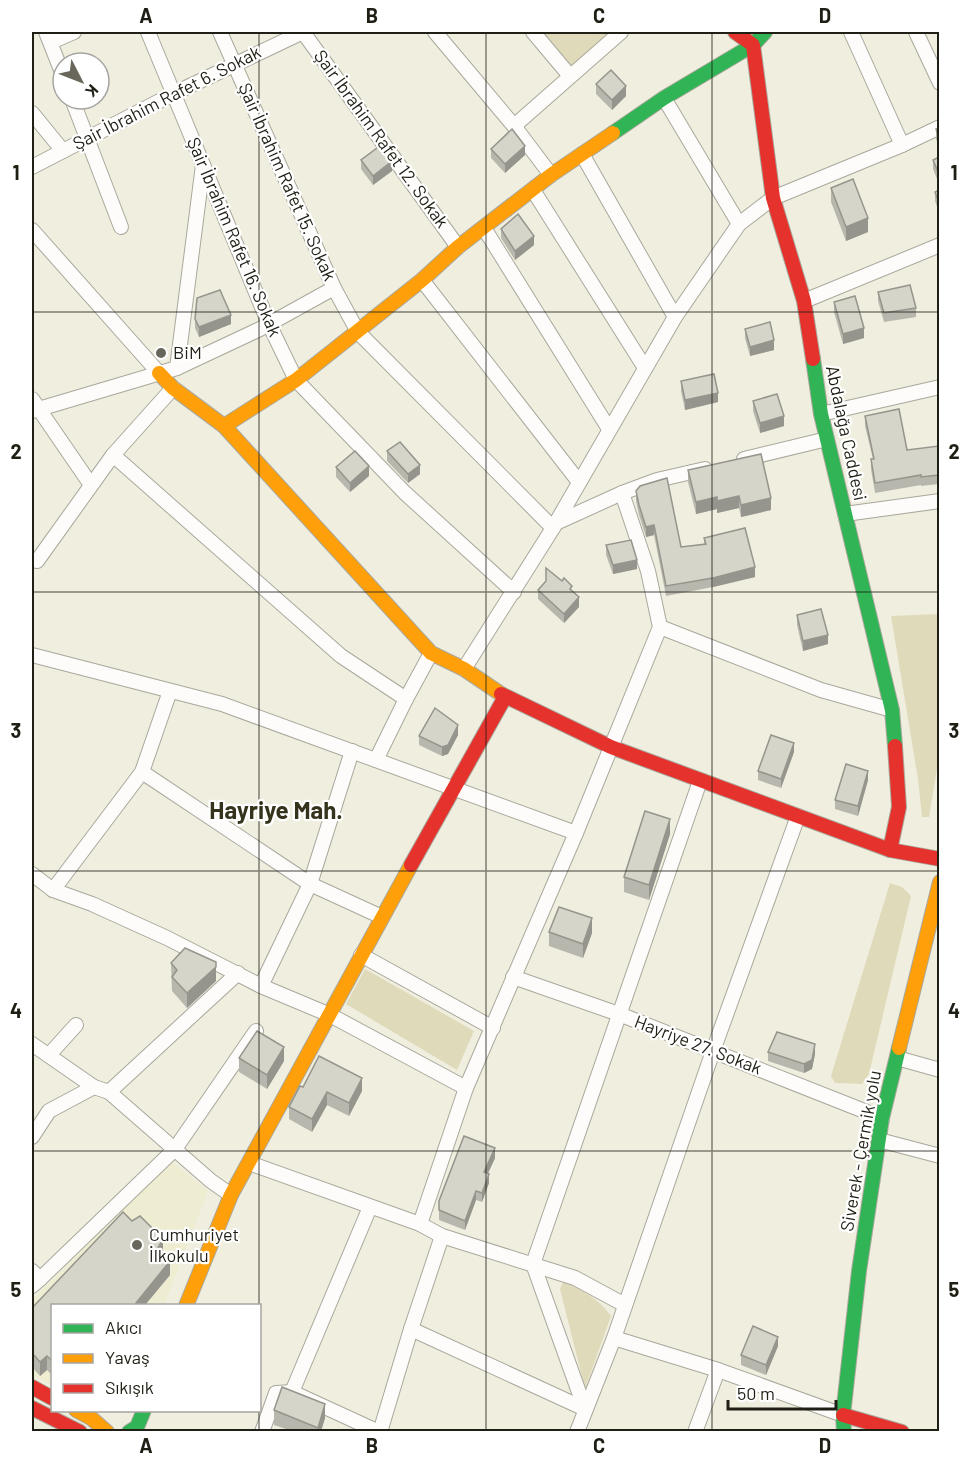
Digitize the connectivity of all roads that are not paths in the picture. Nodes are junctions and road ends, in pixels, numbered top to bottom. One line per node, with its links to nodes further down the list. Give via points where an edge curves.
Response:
1 (74, 32): 12 (street)
2 (148, 32): 17 (street, Şair İbrahim Rafet 16. Sokak)
3 (220, 32): 14 (street, Şair İbrahim Rafet 15. Sokak)
4 (303, 32): 14 (street, Şair İbrahim Rafet 6. Sokak); 37 (street, Şair İbrahim Rafet 12. Sokak)
5 (435, 32): 21 (street)
6 (533, 32): 15 (street)
7 (621, 32): 15 (street)
8 (735, 32): 13 (street)
9 (765, 32): 13 (street)
10 (851, 32): 24 (street)
11 (915, 32): 16 (street)
12 (49, 37)
13 (753, 45): 18 (street); 31 (street, Abdalağa Caddesi)
14 (233, 64): 17 (street, Şair İbrahim Rafet 6. Sokak); 39 (street, Şair İbrahim Rafet 15. Sokak)
15 (570, 76): 21 (street)
16 (939, 83)
17 (175, 93): 23 (street, Şair İbrahim Rafet 6. Sokak); 27 (street, Şair İbrahim Rafet 16. Sokak)
18 (664, 98): 26 (street); 32 (street)
19 (76, 111): 23 (street)
20 (32, 113): 25 (street)
21 (514, 126): 29 (street)
22 (939, 127): 24 (street)
23 (86, 139): 25 (street, Şair İbrahim Rafet 6. Sokak); 33 (street)
24 (902, 145): 31 (street)
25 (63, 151): 28 (street, Şair İbrahim Rafet 6. Sokak)
26 (582, 154): 29 (street); 41 (street)
27 (203, 163): 42 (street, Şair İbrahim Rafet 16. Sokak); 44 (street)
28 (32, 167)
29 (551, 175): 30 (street)
30 (533, 190): 34 (street); 45 (street)
31 (773, 198): 32 (street); 40 (street, Abdalağa Caddesi)
32 (740, 224): 41 (street)
33 (121, 227)
34 (484, 228): 37 (street); 53 (street)
35 (32, 230): 46 (street)
36 (939, 245): 40 (street)
37 (458, 247): 38 (street)
38 (422, 280): 43 (street); 58 (street)
39 (334, 288): 42 (street); 43 (street, Şair İbrahim Rafet 15. Sokak)
40 (804, 301): 51 (street, Abdalağa Caddesi)
41 (675, 317): 45 (street)
42 (269, 324): 44 (street); 47 (street, Şair İbrahim Rafet 16. Sokak)
43 (358, 332): 47 (street); 63 (street, Şair İbrahim Rafet 15. Sokak)
44 (177, 368): 46 (street)
45 (645, 368): 53 (street)
46 (159, 373): 49 (street); 50 (street)
47 (296, 380): 52 (street); 65 (street, Şair İbrahim Rafet 16. Sokak, via 405,493)
48 (939, 387): 51 (street)
49 (173, 388): 52 (street); 55 (street)
50 (34, 406): 59 (street)
51 (821, 414): 54 (street, Abdalağa Caddesi)
52 (224, 426): 67 (street)
53 (609, 429): 58 (street)
54 (827, 439): 56 (street); 62 (street, Abdalağa Caddesi)
55 (113, 455): 59 (street); 72 (street, via 341,656)
56 (736, 461)
57 (713, 467): 60 (street)
58 (579, 482): 63 (street)
59 (91, 485): 64 (street)
60 (622, 493): 63 (street); 66 (street, via 648,571)
61 (939, 501): 62 (street)
62 (845, 514): 73 (street, Abdalağa Caddesi)
63 (555, 526): 65 (street)
64 (33, 563)
65 (514, 592): 69 (street)
66 (660, 627): 73 (street, via 821,690); 74 (street)
67 (431, 653): 69 (street); 72 (street)
68 (32, 655): 70 (street)
69 (464, 669): 71 (street)
70 (170, 691): 75 (street, via 222,704); 77 (street)
71 (505, 697): 74 (street); 79 (street)
72 (406, 699): 76 (street)
73 (892, 710): 82 (street, Abdalağa Caddesi, via 899,807)
74 (611, 747): 78 (street); 81 (street)
75 (352, 751): 76 (street); 86 (street)
76 (376, 760): 79 (street)
77 (142, 772): 86 (street); 87 (street)
78 (700, 781): 80 (street); 93 (street)
79 (454, 788): 81 (street); 88 (street)
80 (798, 816): 82 (street); 99 (street)
81 (576, 833): 91 (street)
82 (890, 850): 83 (street)
83 (939, 860)
84 (32, 874): 87 (street)
85 (939, 882): 101 (street, Siverek - Çermik yolu)
86 (310, 884): 88 (street); 92 (street)
87 (54, 890): 90 (street)
88 (382, 917): 89 (street)
89 (361, 955): 94 (street); 96 (street)
90 (238, 973): 92 (street); 105 (street)
91 (513, 977): 93 (street, Hayriye 27. Sokak); 96 (street)
92 (261, 986): 94 (street)
93 (619, 1014): 99 (street, Hayriye 27. Sokak); 116 (street)
94 (330, 1015): 104 (street); 111 (street)
95 (76, 1025): 100 (street)
96 (493, 1028): 104 (street)
97 (256, 1031): 109 (street)
98 (32, 1044): 100 (street)
99 (713, 1051): 106 (street, Hayriye 27. Sokak); 119 (street)
100 (49, 1055): 103 (street)
101 (897, 1058): 102 (street); 106 (street, Siverek - Çermik yolu)
102 (939, 1071)
103 (94, 1087): 105 (street); 107 (street, via 49,1111)
104 (466, 1088): 114 (street)
105 (110, 1092): 109 (street)
106 (882, 1118): 108 (street, Siverek - Çermik yolu)
107 (32, 1137)
108 (879, 1140): 110 (street); 130 (street, Siverek - Çermik yolu)
109 (175, 1149): 112 (street); 117 (street)
110 (939, 1156)
111 (249, 1163): 112 (street); 113 (street)
112 (231, 1195): 118 (street)
113 (370, 1207): 114 (street); 124 (street)
114 (420, 1224): 115 (street)
115 (442, 1236): 116 (street); 120 (street)
116 (533, 1264): 119 (street, via 575,1278); 127 (street)
117 (34, 1278)
118 (186, 1304)
119 (625, 1305): 121 (street)
120 (411, 1329): 127 (street); 135 (street)
121 (614, 1338): 122 (street); 127 (street)
122 (718, 1370): 130 (street); 137 (street)
123 (32, 1387): 125 (street)
124 (292, 1392): 134 (street, via 276,1393); 135 (street)
125 (51, 1397)
126 (32, 1408): 131 (street)
127 (585, 1408): 136 (street)
128 (79, 1412): 132 (street)
129 (143, 1412): 133 (street, via 137,1427)
130 (843, 1415): 138 (street, Siverek - Çermik yolu); 139 (street)
131 (80, 1431)
132 (108, 1431)
133 (129, 1431)
134 (262, 1431)
135 (379, 1431)
136 (577, 1431)
137 (695, 1431)
138 (844, 1431)
139 (902, 1431)

